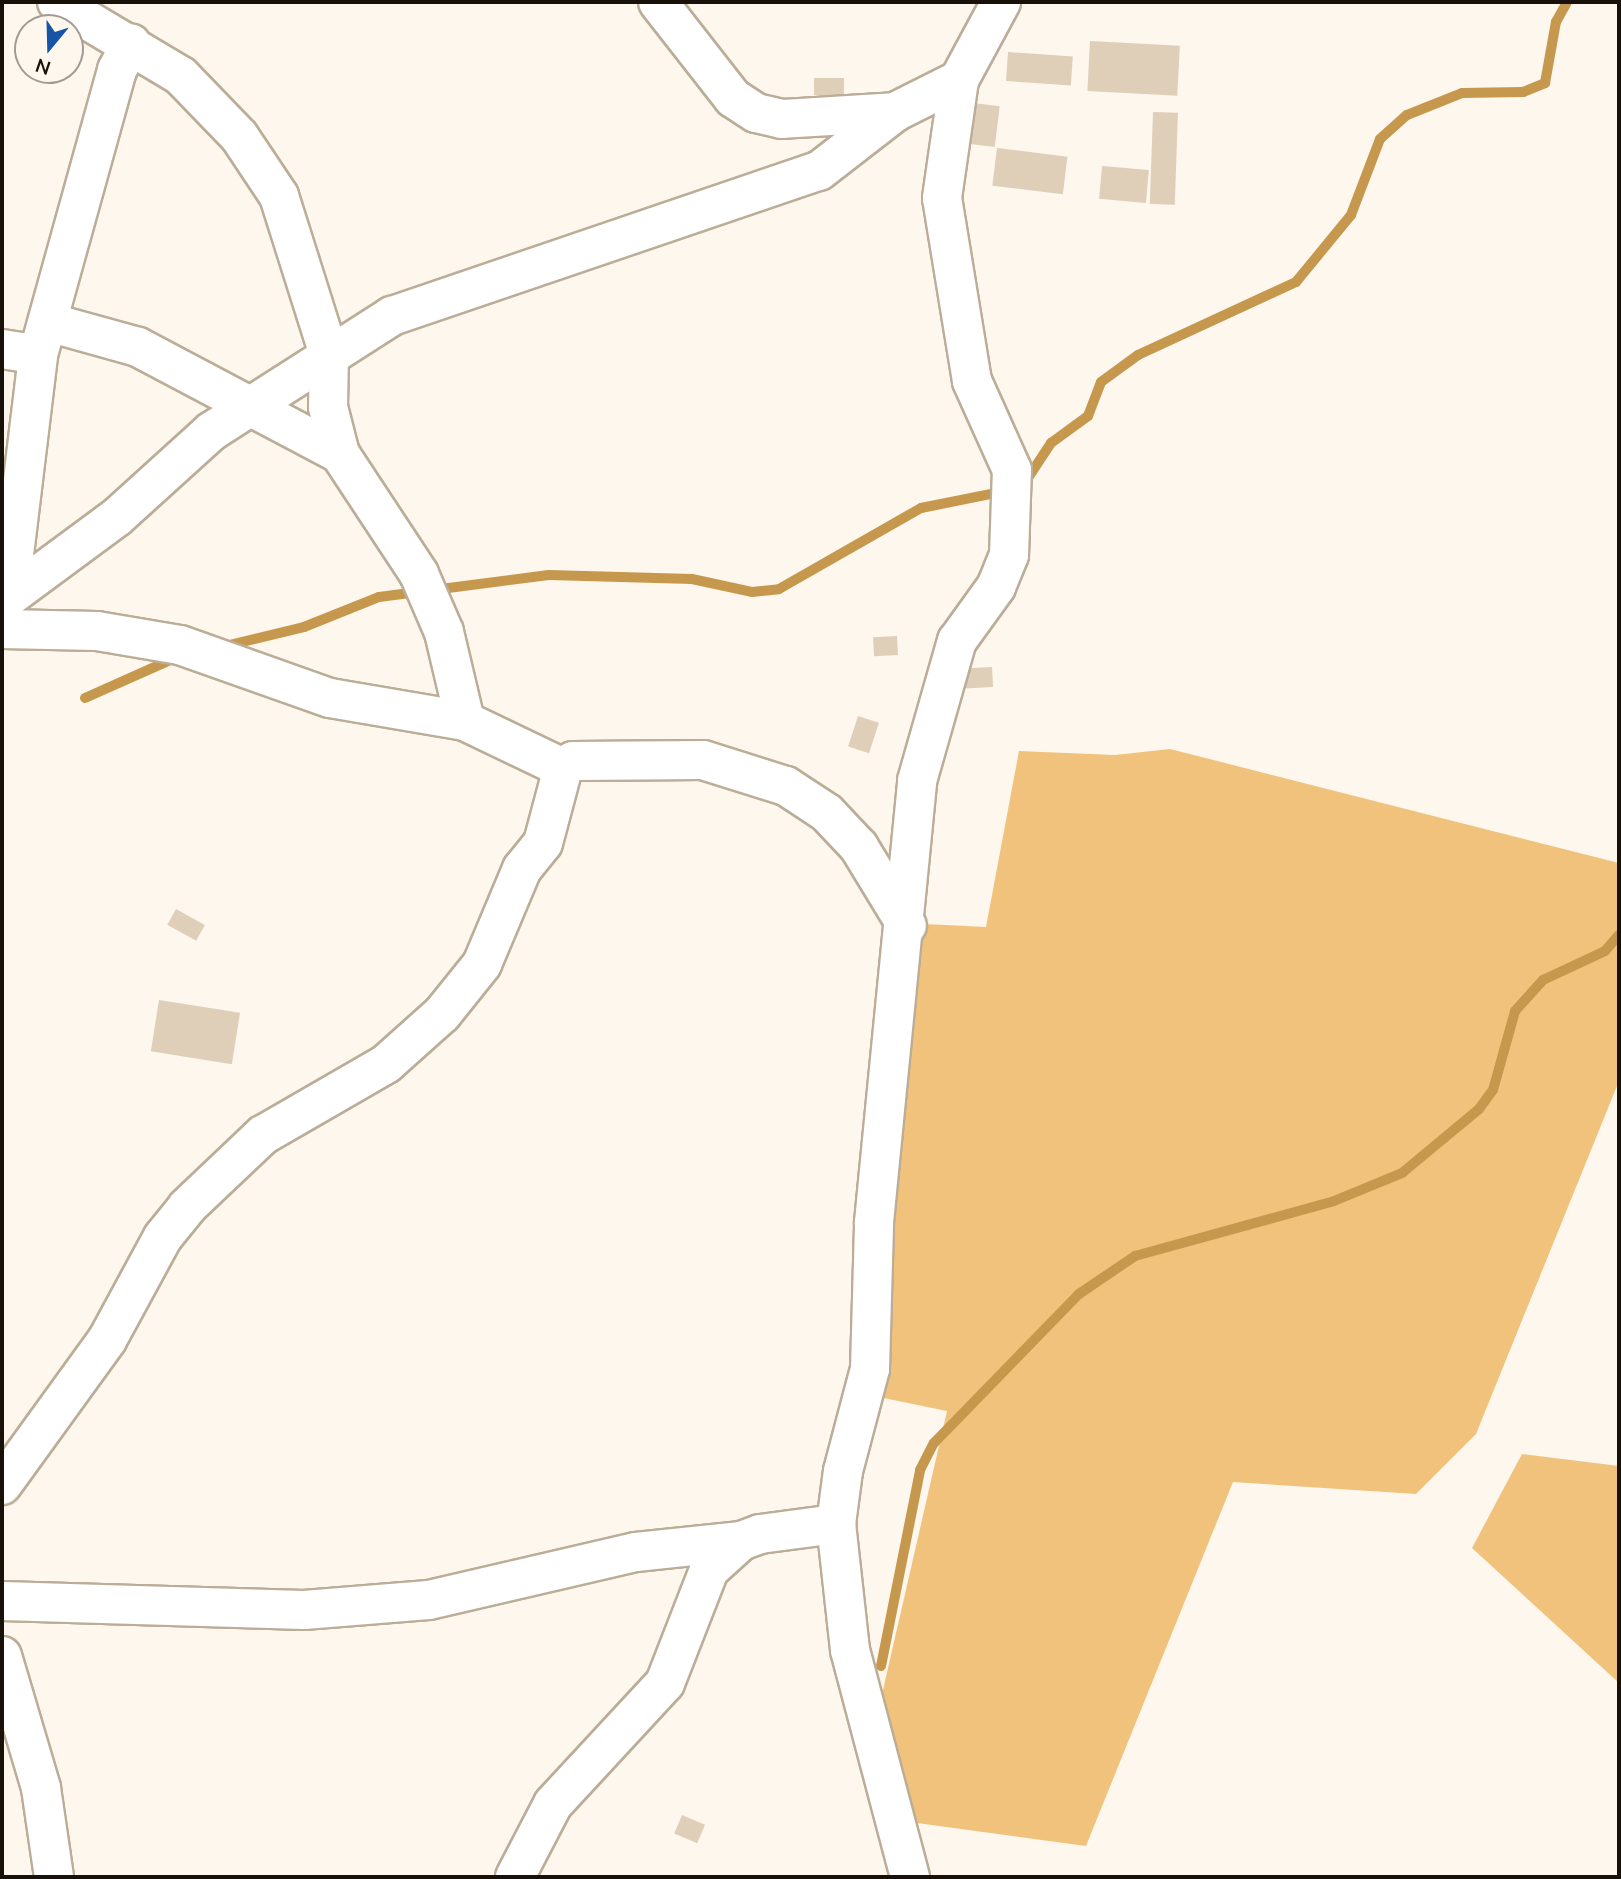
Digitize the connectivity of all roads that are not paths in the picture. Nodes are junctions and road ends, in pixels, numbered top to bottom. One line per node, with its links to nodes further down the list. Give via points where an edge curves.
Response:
1 (57, 2): 4 (street)
2 (659, 2): 6 (street, via 733,98 756,113 782,119)
3 (1001, 2): 5 (street)
4 (131, 44): 7 (street, via 117,70); 8 (street, via 189,84 239,136 279,196)
5 (959, 80): 6 (street); 14 (street, via 942,198 972,381 1012,470 1012,516 1009,555 990,598 957,641 917,781)
6 (895, 112): 8 (street, via 820,172 392,316)
7 (29, 342): 9 (street, via 138,346); 11 (street)
8 (329, 355): 9 (street); 10 (street, via 328,407)
9 (249, 406): 10 (street); 11 (street)
10 (340, 454): 12 (street, via 419,574 444,632)
11 (4, 609): 12 (street, via 180,645 330,698)
12 (465, 721): 13 (street)
13 (563, 768): 14 (street, via 586,757 703,760 786,786 827,813 859,847); 15 (street, via 543,843 522,869 482,964 442,1014 386,1064 263,1135 187,1207 163,1237 107,1340)
14 (907, 926): 16 (street, via 874,1222 870,1369 842,1472)
15 (2, 1485)
16 (836, 1524): 17 (street); 22 (street, via 850,1650)
17 (741, 1541): 18 (street, via 636,1552 429,1600 304,1610); 21 (street, via 696,1589 665,1683 553,1804)
18 (2, 1601)
19 (2, 1656): 20 (street, via 41,1788)
20 (54, 1877)
21 (515, 1877)
22 (910, 1877)

